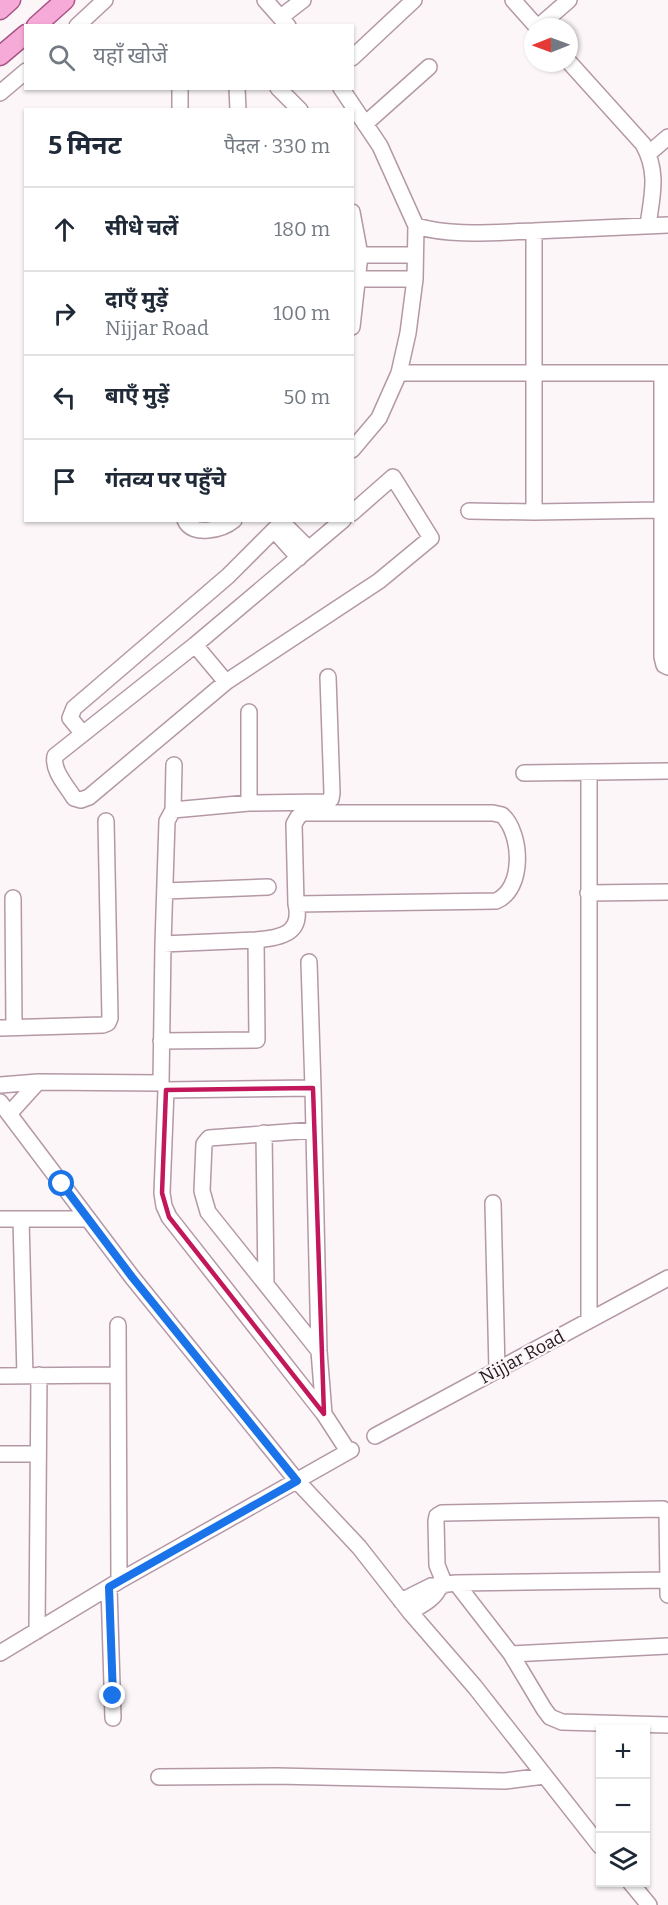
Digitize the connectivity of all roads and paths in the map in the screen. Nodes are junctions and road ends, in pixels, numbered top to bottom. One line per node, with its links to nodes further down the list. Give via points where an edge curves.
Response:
1 (11, 0): 9 (main road)
2 (65, 0): 13 (main road)
3 (105, 0): 14 (street)
4 (265, 0): 12 (street)
5 (303, 0): 12 (street)
6 (414, 0): 17 (street)
7 (513, 0): 10 (street)
8 (569, 0): 11 (street)
9 (0, 10)
10 (530, 18)
11 (548, 18)
12 (284, 21)
13 (38, 24)
14 (79, 24)
15 (24, 36): 16 (main road)
16 (0, 56)
17 (354, 56)
18 (429, 67): 29 (street)
19 (578, 72): 31 (street)
20 (24, 73): 25 (street)
21 (180, 90): 26 (street)
22 (237, 90): 27 (street)
23 (280, 90): 28 (street)
24 (342, 90): 29 (street)
25 (0, 93)
26 (180, 108)
27 (237, 108)
28 (298, 108)
29 (365, 124): 35 (street, via 380,146)
30 (668, 137): 31 (street)
31 (648, 154): 33 (street, via 653,182)
32 (354, 223): 37 (street)
33 (648, 225): 34 (street); 36 (street)
34 (668, 225)
35 (416, 226): 36 (street, via 431,231); 38 (street)
36 (534, 231): 44 (street)
37 (360, 255): 38 (street); 39 (street)
38 (415, 255): 40 (street)
39 (358, 279): 40 (street); 41 (street)
40 (415, 279): 42 (street)
41 (354, 311)
42 (399, 372): 44 (street); 45 (street, via 379,418)
43 (665, 373): 44 (street); 46 (street)
44 (535, 374): 49 (street)
45 (354, 448)
46 (661, 510): 49 (street); 54 (street)
47 (354, 511): 59 (street, via 393,477 431,538 379,581)
48 (469, 511): 49 (street)
49 (534, 512)
50 (186, 522): 51 (street, via 198,530 217,529)
51 (231, 522)
52 (341, 522): 55 (street)
53 (280, 524): 55 (street); 61 (street, via 228,576 74,708 70,718)
54 (664, 525): 57 (street, via 662,657)
55 (304, 554): 56 (street)
56 (195, 645): 59 (street); 61 (street)
57 (668, 667)
58 (328, 677): 66 (street, via 331,799)
59 (226, 682): 61 (street, via 81,800 74,798 54,759)
60 (249, 712): 66 (street)
61 (83, 734)
62 (174, 765): 67 (street)
63 (668, 771): 64 (street)
64 (589, 772): 65 (street); 72 (street)
65 (524, 773)
66 (249, 803): 67 (street)
67 (173, 810): 70 (street, via 166,821)
68 (106, 821): 78 (street, via 108,1023)
69 (268, 887): 70 (street)
70 (165, 891): 76 (street)
71 (668, 892): 72 (street)
72 (588, 894): 92 (street)
73 (13, 898): 78 (street)
74 (296, 904): 74 (street, via 294,824 303,813 493,813 502,815 512,828 517,856 514,882 507,894 496,901); 75 (street, via 296,924 288,932 275,939)
75 (256, 940): 76 (street); 79 (street, via 257,1040)
76 (163, 944): 79 (street)
77 (309, 962): 82 (street)
78 (7, 1027)
79 (161, 1041): 80 (street, via 160,1083)
80 (38, 1082): 81 (street); 83 (street)
81 (0, 1085)
82 (313, 1088): 84 (street); 99 (street, via 166,1090 162,1193 169,1217)
83 (4, 1108): 89 (street)
84 (314, 1130): 85 (street); 94 (street)
85 (264, 1133): 91 (street); 91 (street, via 207,1140 202,1191 208,1212)
86 (493, 1203): 95 (street)
87 (0, 1219): 88 (street)
88 (21, 1219): 89 (street); 96 (street)
89 (88, 1219): 103 (street)
90 (668, 1278): 92 (street, Nijjar Road)
91 (266, 1284): 94 (street)
92 (589, 1320): 95 (street, Nijjar Road)
93 (118, 1325): 97 (street)
94 (319, 1351): 99 (street)
95 (497, 1370): 100 (street, Nijjar Road)
96 (32, 1375): 97 (street); 98 (street); 102 (street)
97 (118, 1375): 105 (street)
98 (0, 1376)
99 (324, 1414): 103 (street, via 349,1450)
100 (375, 1436)
101 (0, 1454): 102 (street)
102 (38, 1454): 109 (street)
103 (297, 1481): 105 (street); 108 (street, via 359,1547)
104 (668, 1580): 106 (street); 106 (street, via 667,1514 663,1509 442,1513 436,1521 437,1565); 107 (street)
105 (114, 1584): 109 (street); 113 (street)
106 (447, 1585): 108 (street, via 423,1589); 112 (street)
107 (668, 1595)
108 (406, 1606): 115 (street)
109 (37, 1631): 111 (street)
110 (668, 1646): 112 (street)
111 (0, 1653)
112 (511, 1654): 114 (street, via 550,1717 562,1722)
113 (113, 1718)
114 (668, 1725)
115 (544, 1776): 116 (street, via 505,1781); 117 (street)
116 (159, 1777)
117 (596, 1841)
118 (634, 1887): 119 (street)
119 (649, 1905)

